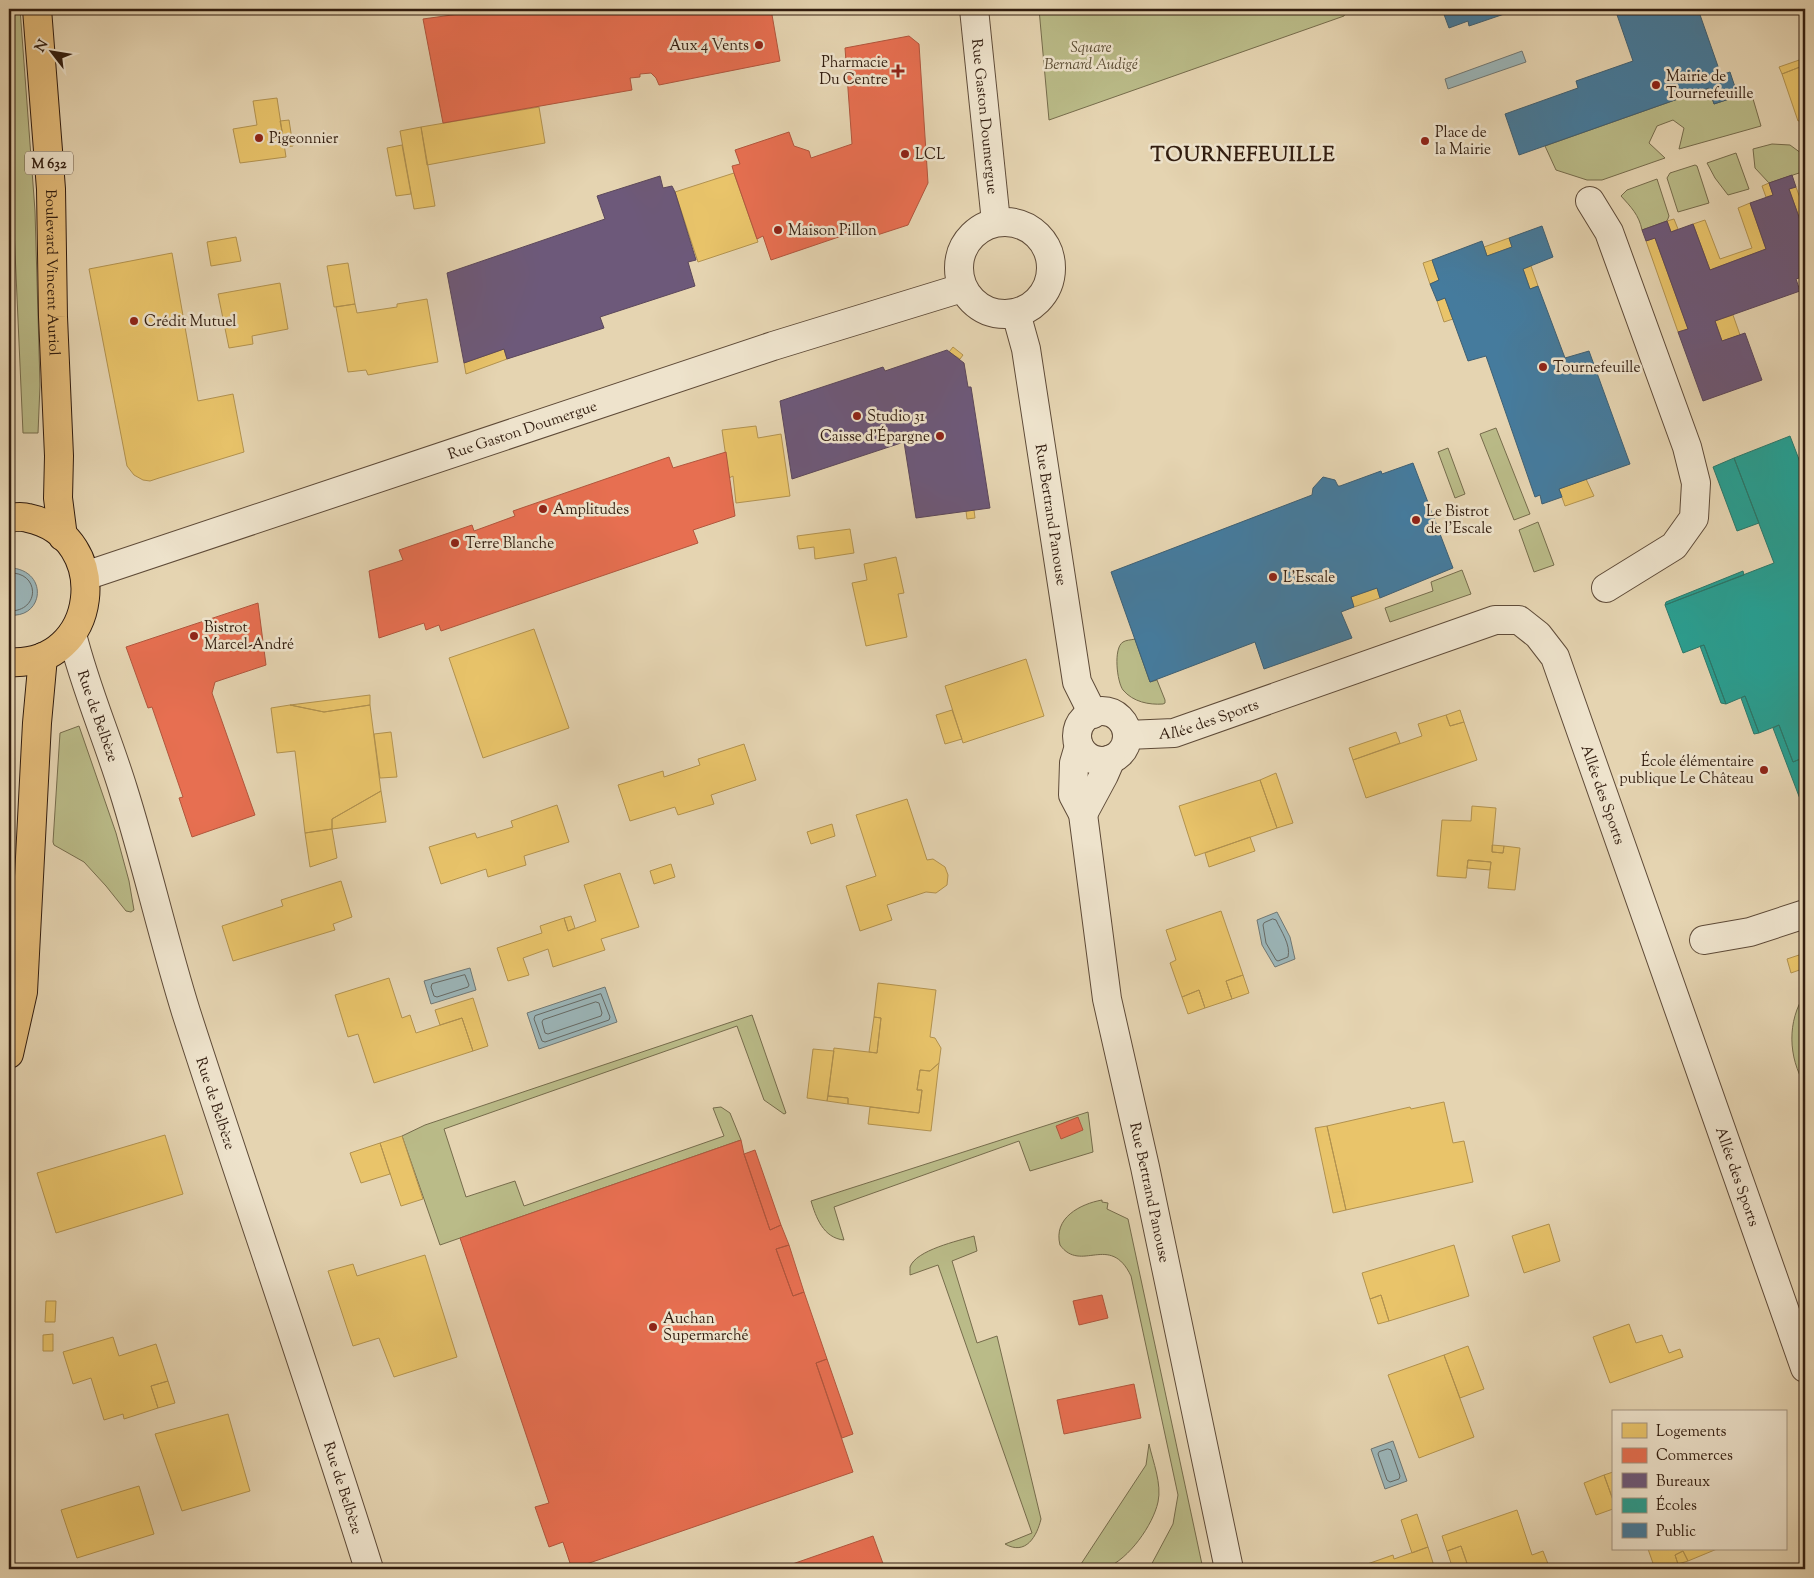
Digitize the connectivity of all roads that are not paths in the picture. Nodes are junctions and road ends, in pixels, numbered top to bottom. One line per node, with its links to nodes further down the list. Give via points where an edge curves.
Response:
1 (37, 9): 8 (main road, Boulevard Vincent Auriol / M 632, via 51,189 58,498)
2 (974, 9): 4 (street, Rue Gaston Doumergue)
3 (1590, 201): 10 (street, via 1609,232 1687,447 1696,483 1694,518 1674,546)
4 (996, 222): 5 (street, via 972,235 963,247 958,275); 6 (street, via 1018,223 1028,228 1045,244 1050,257 1048,286 1029,308)
5 (962, 288): 6 (street, via 979,307 1003,314); 9 (street, Rue Gaston Doumergue, via 773,346)
6 (1016, 313): 14 (street, Rue Bertrand Panouse, via 1026,349 1077,682)
7 (9, 518): 8 (main road, via 26,517 46,524)
8 (64, 537): 9 (main road)
9 (85, 576): 11 (main road, via 85,605)
10 (1606, 588)
11 (72, 634): 12 (main road, via 59,648); 23 (street, Rue de Belbèze, via 122,787 185,1009)
12 (43, 657): 13 (main road, via 21,663); 21 (main road, via 23,992)
13 (9, 662)
14 (1093, 714): 15 (street, via 1106,712 1118,718); 16 (street, via 1081,724 1077,738)
15 (1127, 735): 17 (street, via 1123,750); 22 (street, Allée des Sports, via 1174,733 1495,620 1519,620 1538,634 1555,657)
16 (1080, 746): 17 (street, via 1089,758); 18 (street, Rue Bertrand Panouse, via 1074,764 1073,795)
17 (1111, 760): 18 (street)
18 (1083, 814): 24 (street, Rue Bertrand Panouse, via 1107,999)
19 (1805, 914): 20 (street, via 1750,932)
20 (1704, 940)
21 (9, 1054)
22 (1805, 1368)
23 (369, 1569)
24 (1229, 1569)

